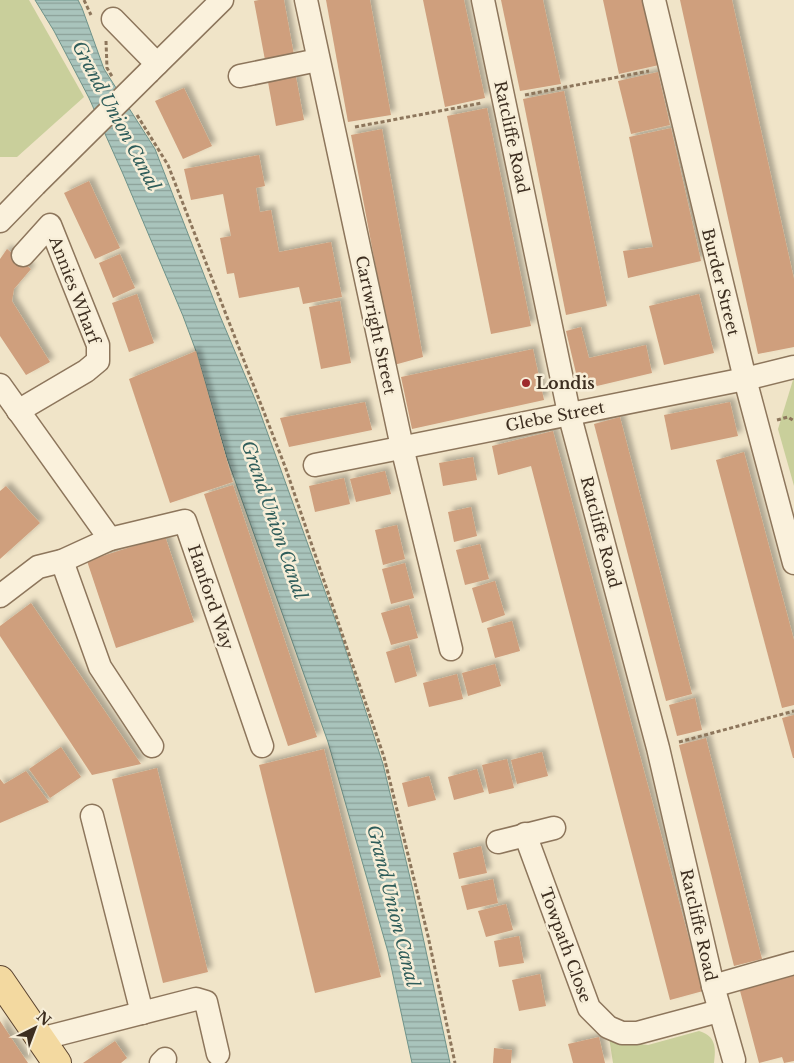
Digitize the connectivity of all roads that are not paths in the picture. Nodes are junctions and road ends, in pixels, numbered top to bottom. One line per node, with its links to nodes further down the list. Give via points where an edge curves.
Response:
1 (222, 0): 7 (street)
2 (306, 0): 6 (street, Cartwright Street)
3 (483, 0): 15 (street, Ratcliffe Road)
4 (654, 0): 12 (street, Burder Street)
5 (113, 19): 7 (street)
6 (318, 60): 8 (street); 16 (street, Cartwright Street)
7 (153, 68): 9 (street, bridge)
8 (240, 76)
9 (0, 221)
10 (23, 255): 14 (street, Annies Wharf, via 50,225 98,345 98,361)
11 (794, 368): 12 (street, Glebe Street)
12 (745, 379): 15 (street, Glebe Street); 20 (street, Burder Street)
13 (0, 385): 14 (street)
14 (18, 411): 18 (street)
15 (569, 413): 16 (street, Glebe Street); 31 (street, Ratcliffe Road, via 658,748)
16 (402, 447): 17 (street, Glebe Street); 22 (street, Cartwright Street)
17 (315, 465)
18 (110, 539): 19 (street, Hanford Way); 24 (street, Hanford Way, via 185,521)
19 (62, 562): 21 (street, Hanford Way, via 38,567); 23 (street, via 100,667)
20 (794, 563)
21 (0, 596)
22 (451, 649)
23 (152, 746)
24 (262, 746)
25 (92, 816): 33 (street)
26 (554, 828): 27 (street)
27 (526, 834): 28 (street); 32 (street, Towpath Close, via 589,1008 608,1027 622,1034 637,1033)
28 (498, 842)
29 (794, 963): 31 (street)
30 (0, 980): 34 (main road)
31 (712, 986): 32 (street, Ratcliffe Road)
32 (719, 1011): 36 (street, Ratcliffe Road)
33 (142, 1013): 34 (street); 35 (street, via 196,999 206,1002)
34 (40, 1039): 37 (main road)
35 (218, 1054)
36 (734, 1060)
37 (57, 1063)

